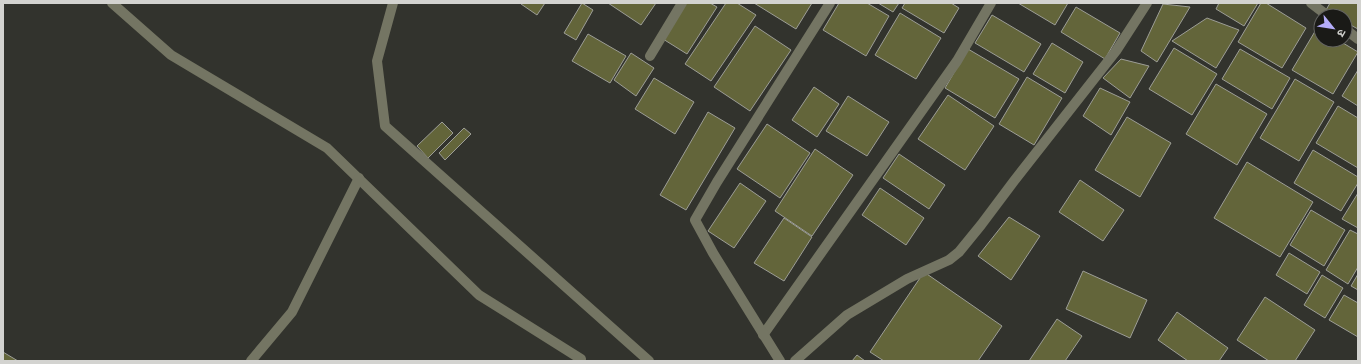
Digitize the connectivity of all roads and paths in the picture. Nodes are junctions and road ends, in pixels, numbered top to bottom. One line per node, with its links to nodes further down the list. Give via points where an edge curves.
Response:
1 (112, 3): 8 (street, via 172,55 327,148)
2 (393, 3): 12 (street, via 377,61 385,126)
3 (682, 3): 7 (street)
4 (830, 3): 9 (street, via 694,220)
5 (992, 3): 9 (street, via 957,62)
6 (1146, 3): 14 (street, via 1116,50 959,252 949,260 907,279 846,315)
7 (650, 56)
8 (359, 178): 10 (street, via 479,295); 11 (street, via 292,312)
9 (763, 335): 13 (street)
10 (582, 359)
11 (251, 361)
12 (649, 361)
13 (780, 361)
14 (795, 361)

